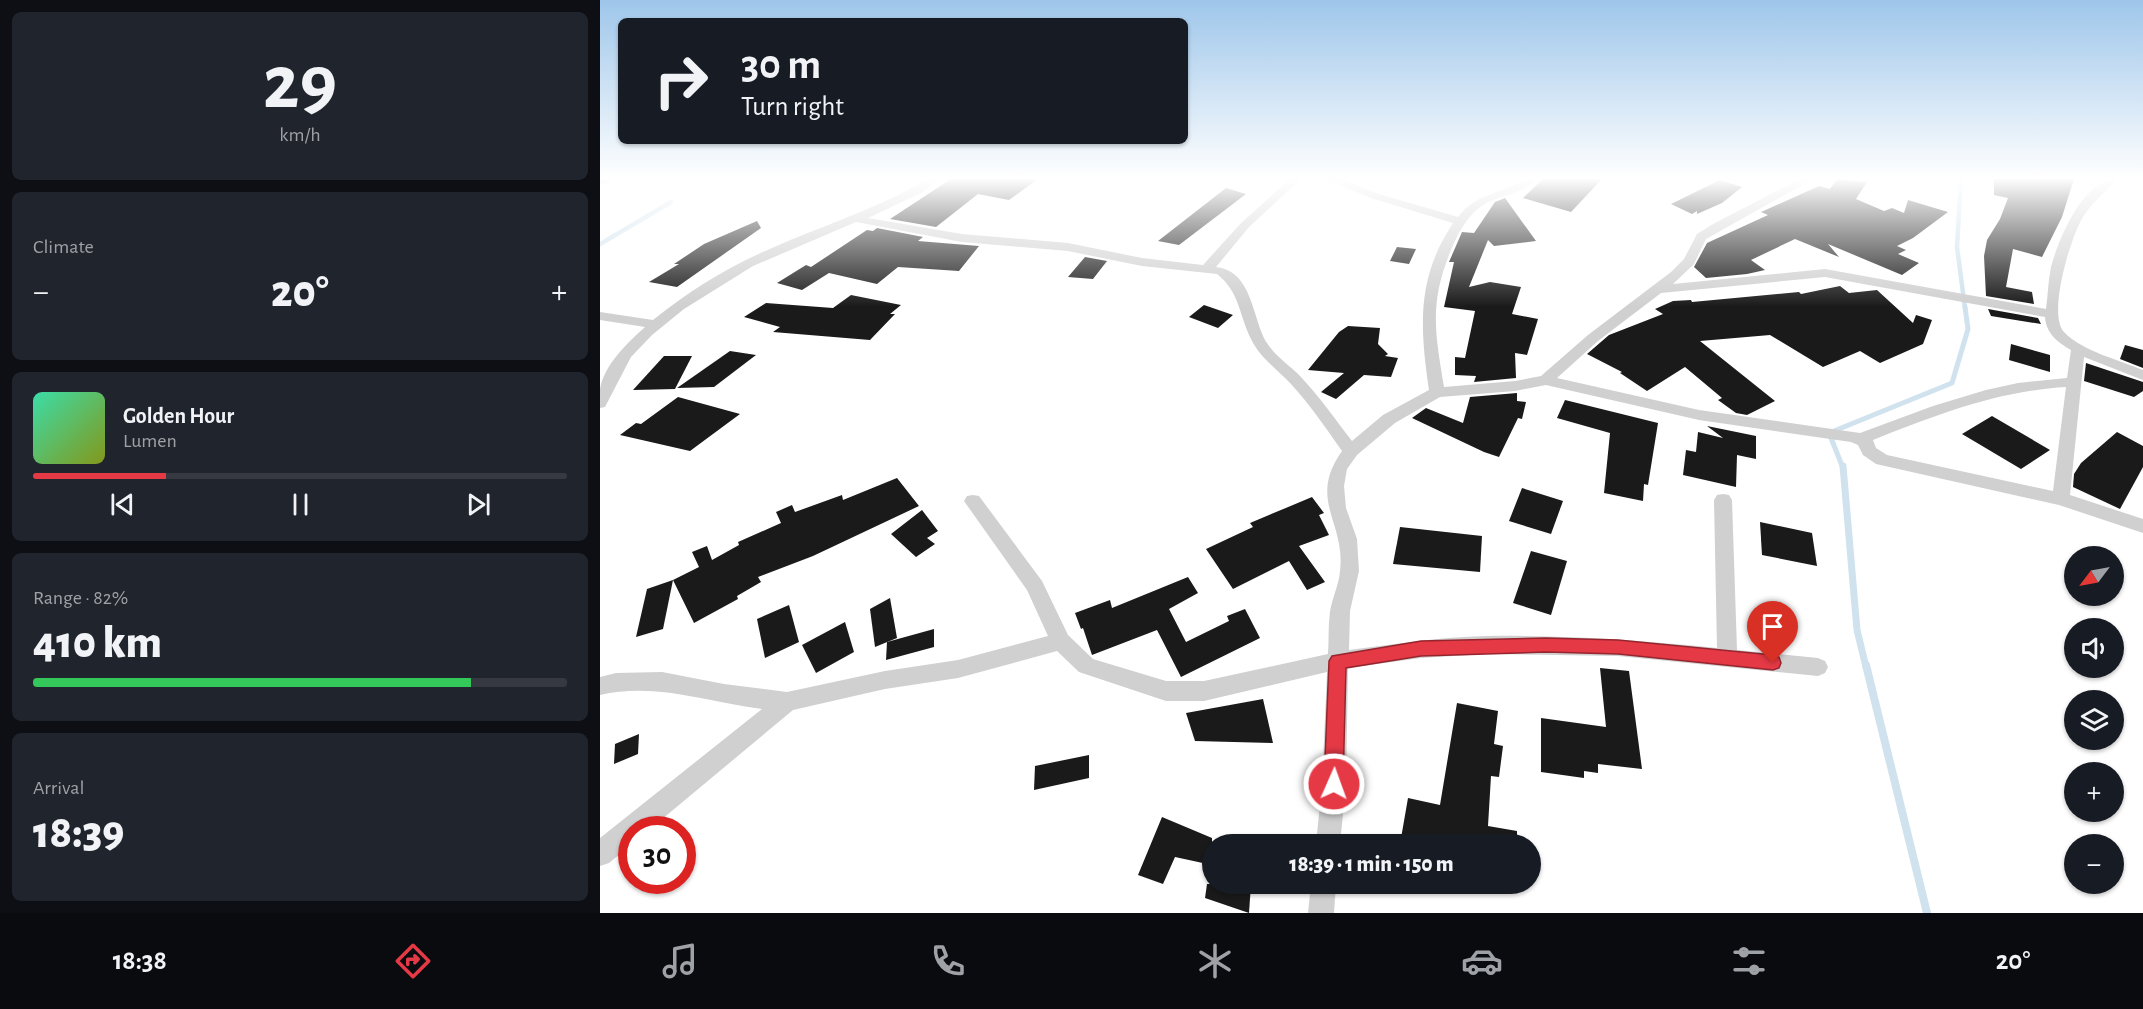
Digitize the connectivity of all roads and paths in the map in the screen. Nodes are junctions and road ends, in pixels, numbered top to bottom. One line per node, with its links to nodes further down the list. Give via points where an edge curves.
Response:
1 (1460, 221): 16 (street, via 1431,286 1431,348)
2 (849, 222): 11 (street, via 740,268)
3 (871, 222): 7 (street, via 962,238 1068,248)
4 (1249, 222): 7 (street)
5 (1726, 222): 8 (street, via 1701,237 1690,261)
6 (2076, 222): 9 (street, via 2056,267)
7 (1207, 269): 19 (street, via 1232,278 1244,296 1264,350 1298,382)
8 (1658, 289): 9 (street, via 1825,273); 14 (street)
9 (2052, 314): 12 (street, via 2054,327 2062,338)
10 (600, 316): 11 (street)
11 (655, 324): 17 (street, via 621,360)
12 (2078, 347): 13 (street); 15 (street)
13 (2143, 375)
14 (1546, 380): 16 (street); 18 (street, via 1699,415)
15 (2073, 381): 18 (street, via 2019,386); 20 (street)
16 (1437, 392): 19 (street, via 1389,419)
17 (600, 403)
18 (1861, 439): 20 (street, via 1882,460)
19 (1351, 451): 26 (street, via 1335,486 1337,507 1348,539 1350,571 1340,612)
20 (2061, 499): 23 (street)
21 (1723, 500): 25 (street)
22 (973, 501): 24 (street, via 1035,586)
23 (2143, 526)
24 (1061, 641): 26 (street, via 1086,666 1166,691 1204,692); 29 (street, via 958,669 885,680)
25 (1727, 658): 26 (street, via 1618,647 1486,645 1421,649); 27 (street)
26 (1338, 661): 30 (street)
27 (1818, 667)
28 (600, 686): 29 (street, via 662,681)
29 (788, 702): 31 (street)
30 (1329, 834)
31 (600, 854)
32 (1323, 894): 33 (street)
33 (1321, 913)

